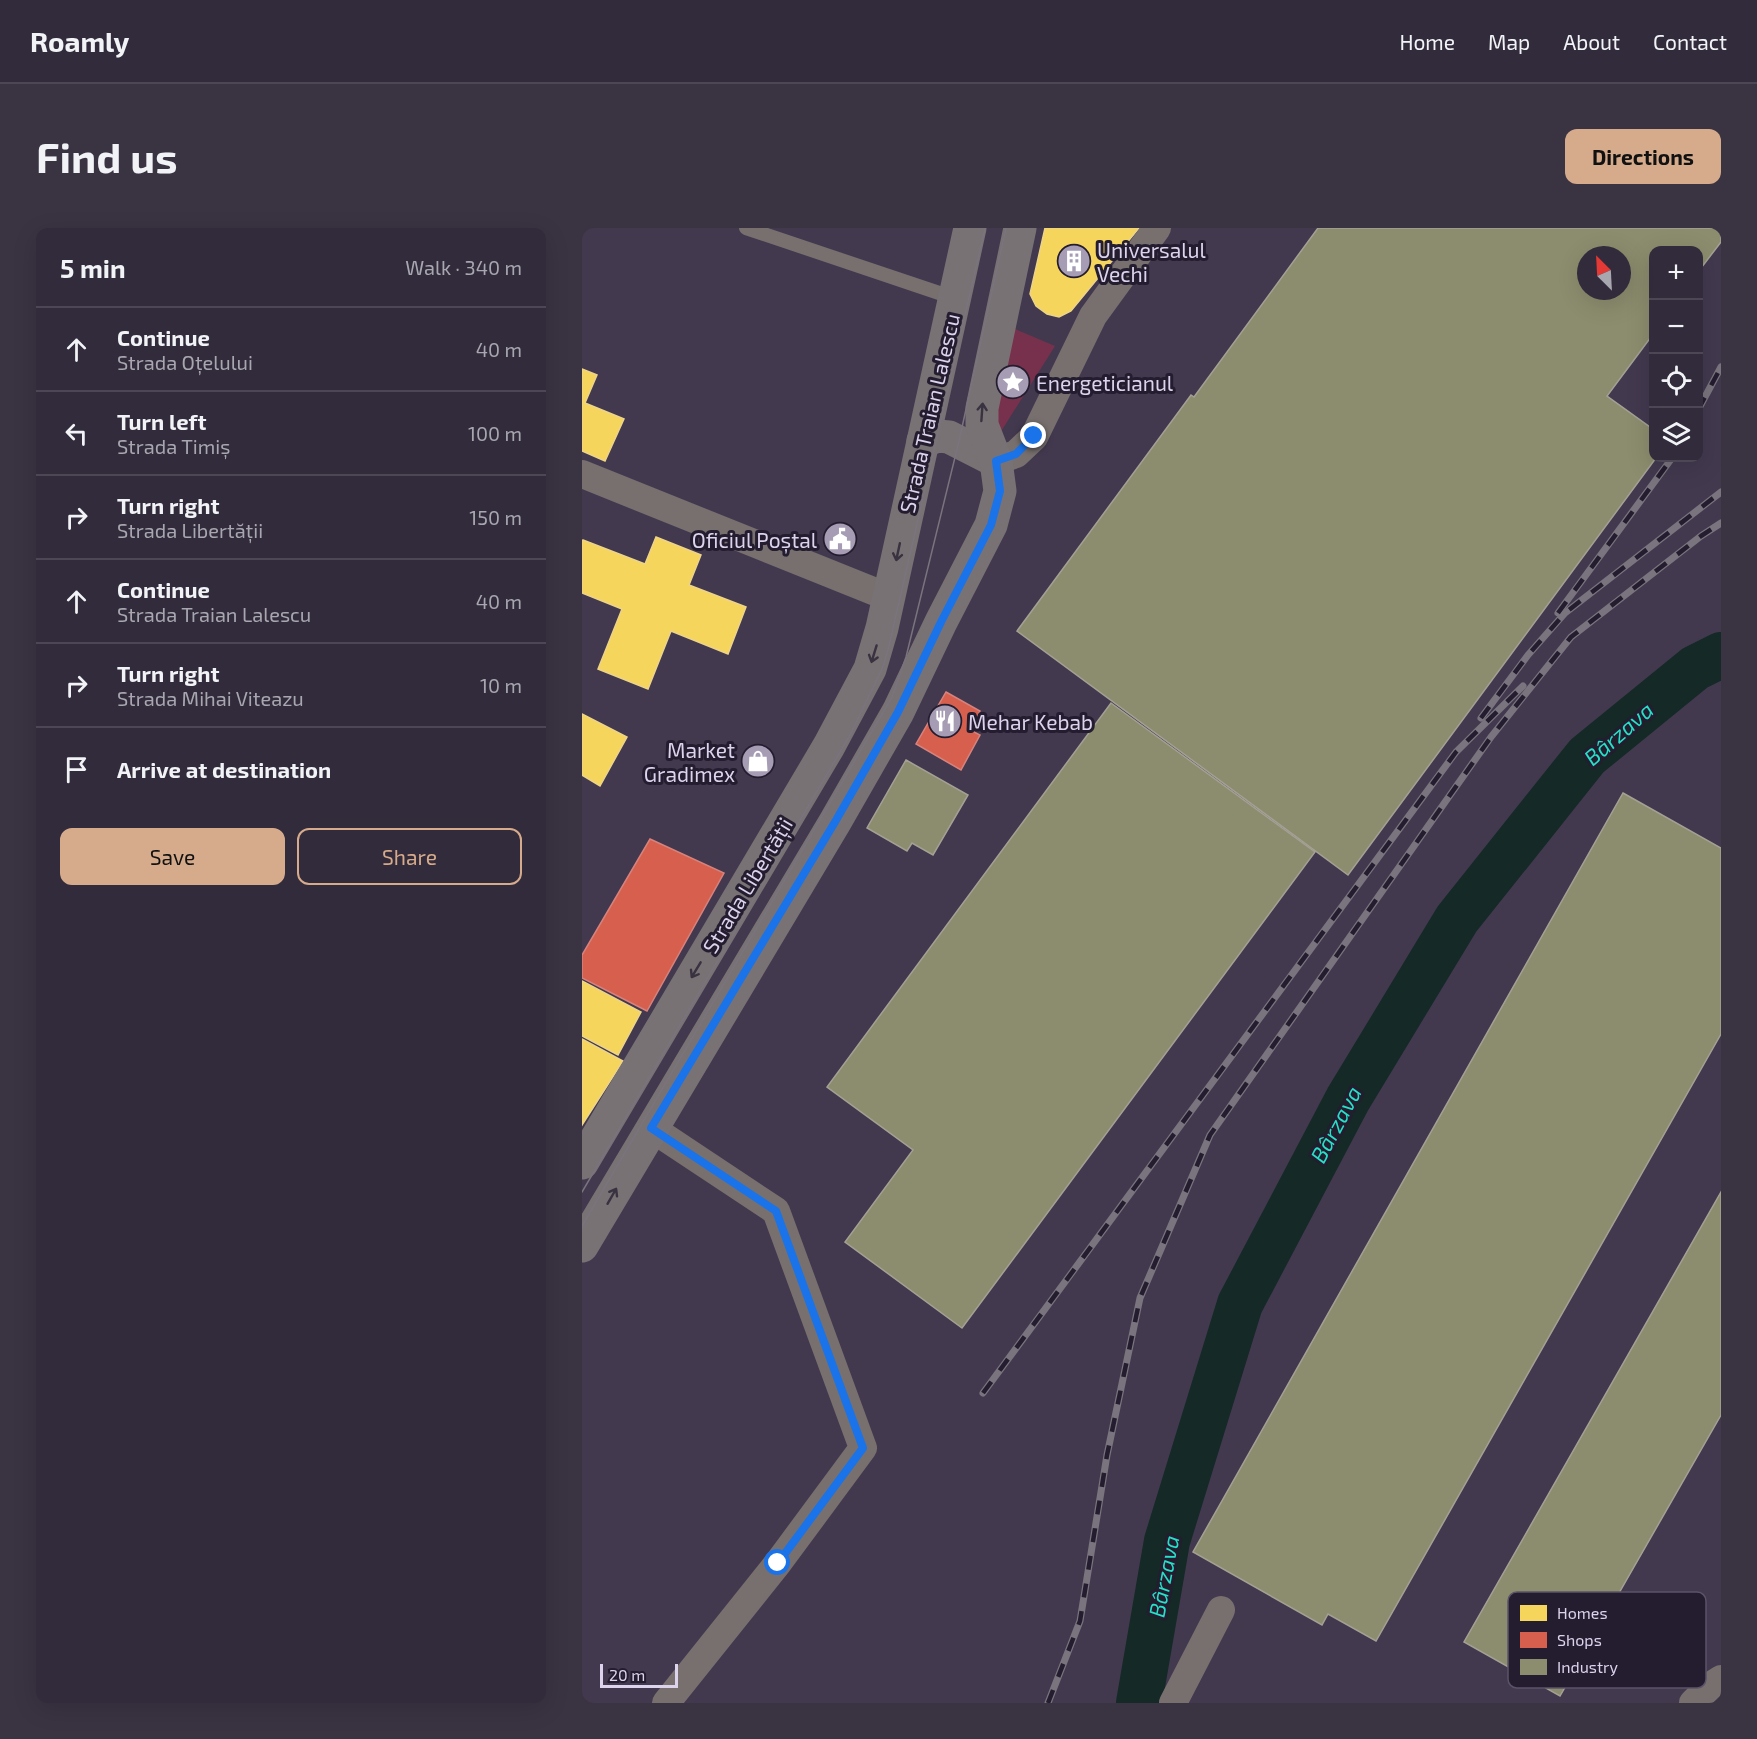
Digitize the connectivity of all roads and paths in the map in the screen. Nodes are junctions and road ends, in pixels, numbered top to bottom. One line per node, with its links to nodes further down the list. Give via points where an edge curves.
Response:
1 (746, 228): 5 (lane)
2 (970, 228): 5 (main road, Strada Traian Lalescu)
3 (1020, 228): 7 (main road, one-way to 3, via 982,425 982,408)
4 (1157, 228): 7 (street, via 1093,316 1034,436 1016,454)
5 (955, 299): 6 (main road, Strada Traian Lalescu)
6 (923, 441): 7 (main road, via 949,437); 9 (main road, Strada Traian Lalescu, one-way to 9)
7 (996, 461): 10 (main road, Strada Libertății, via 1000,491 991,525 898,712)
8 (584, 481): 9 (street)
9 (888, 597): 11 (main road, Strada Libertății, one-way to 11, via 870,669 829,747)
10 (651, 1128): 12 (main road, Strada Libertății, one-way to 10); 15 (street, via 776,1211 863,1448 778,1563)
11 (582, 1163)
12 (582, 1246)
13 (1221, 1610): 16 (street)
14 (1721, 1679): 17 (street)
15 (666, 1703)
16 (1173, 1703)
17 (1693, 1703)

